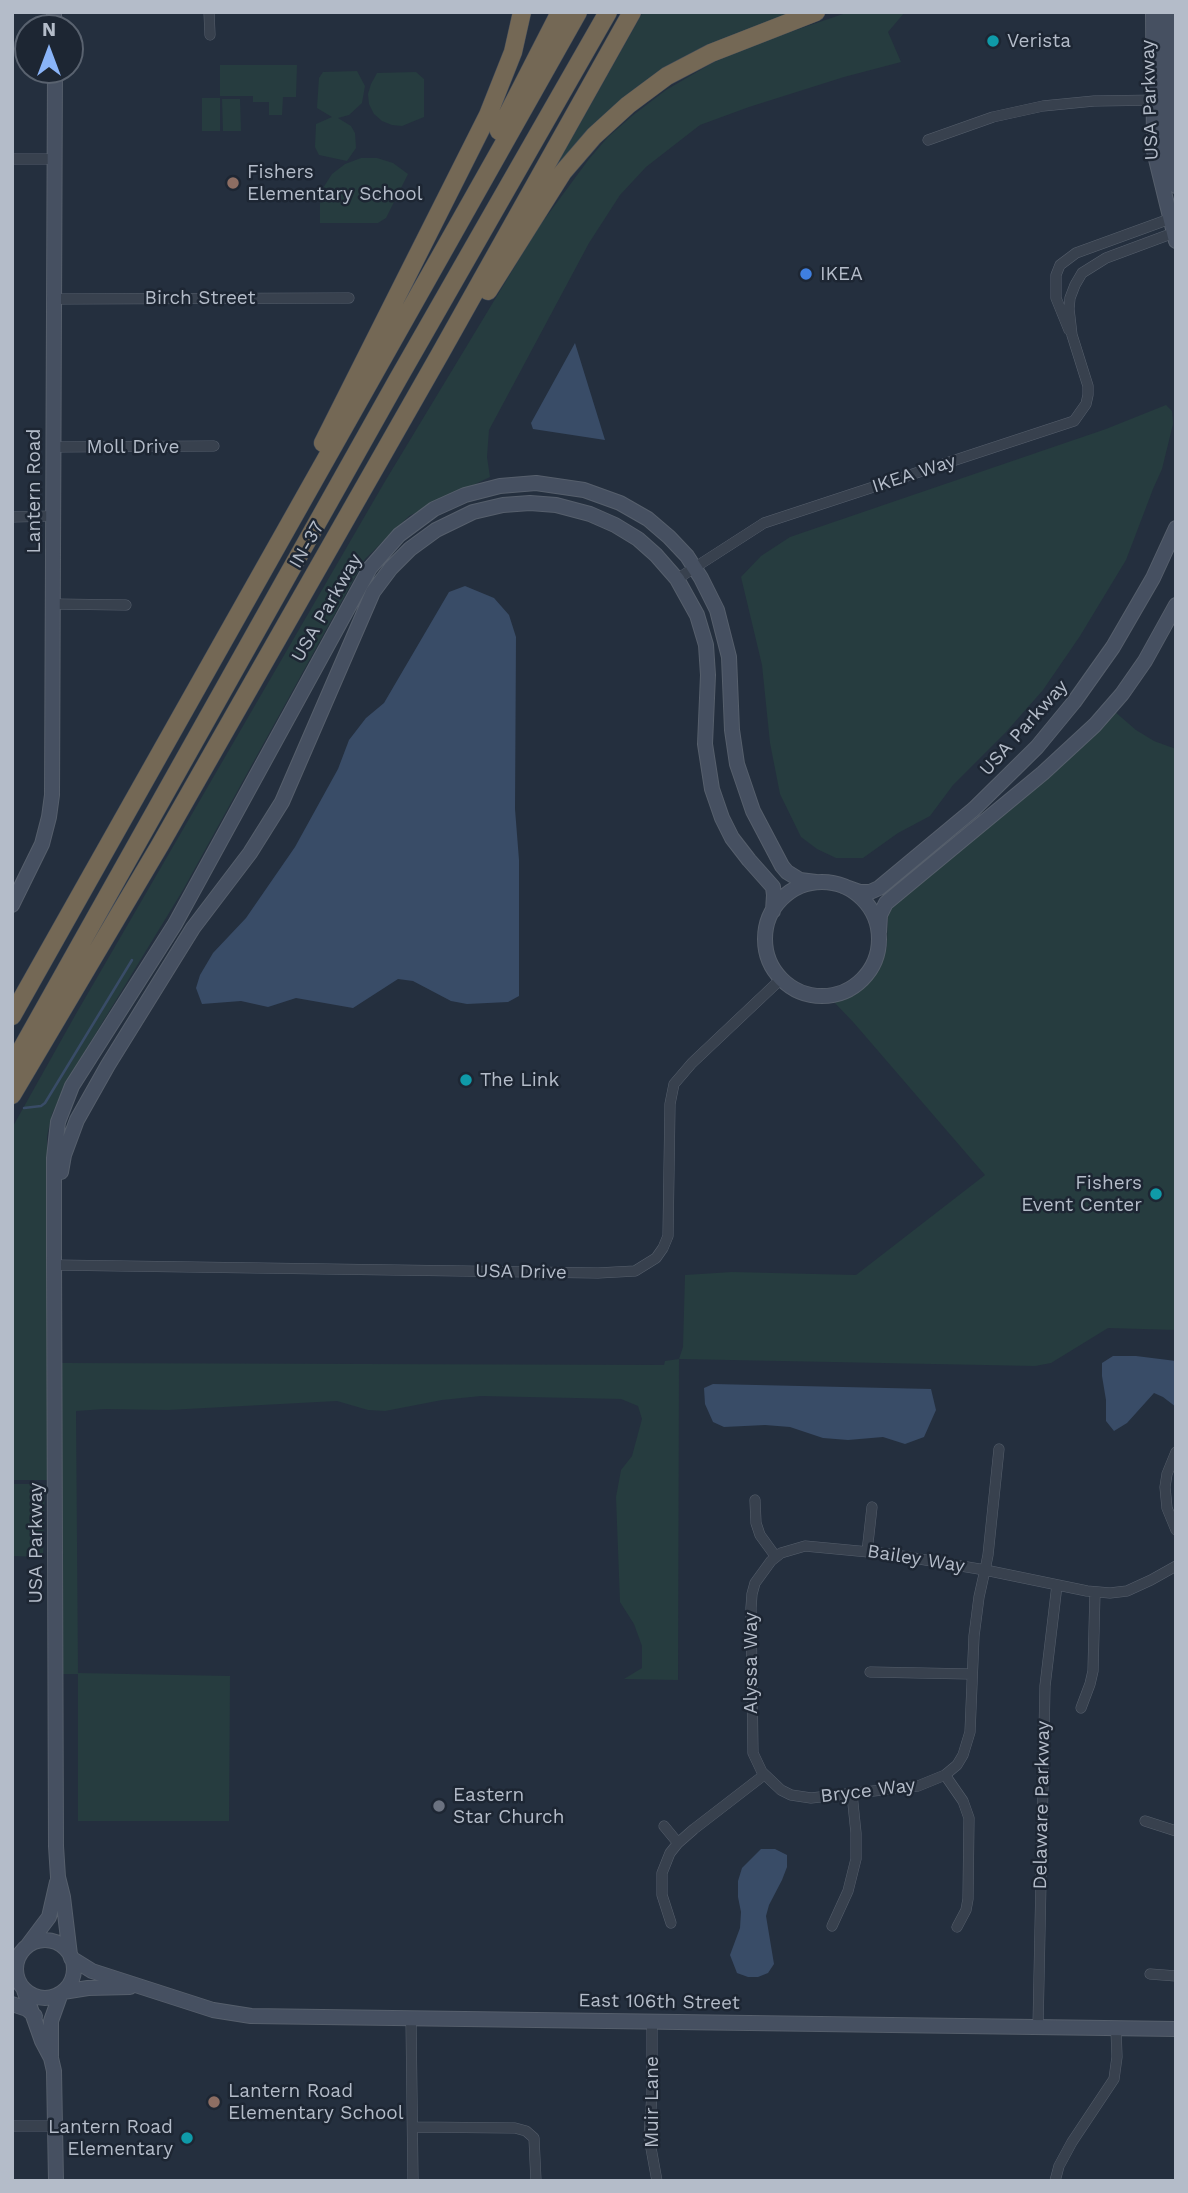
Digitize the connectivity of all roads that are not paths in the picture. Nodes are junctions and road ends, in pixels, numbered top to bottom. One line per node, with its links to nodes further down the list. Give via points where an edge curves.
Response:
1 (209, 12): 10 (street)
2 (522, 12): 32 (highway, via 513,52 488,115)
3 (560, 12): 18 (highway, via 467,194)
4 (579, 12): 18 (highway)
5 (608, 12): 42 (highway)
6 (632, 12): 23 (highway, IN-37)
7 (816, 12): 23 (highway, via 690,64 611,119 563,172 463,331)
8 (1153, 12): 12 (street, USA Parkway)
9 (1167, 12): 12 (street, USA Parkway)
10 (210, 35)
11 (55, 84): 15 (street, Lantern Road)
12 (1160, 100): 13 (street, via 1043,106); 16 (street, USA Parkway); 17 (street, USA Parkway, via 1154,151)
13 (928, 140)
14 (12, 159): 15 (street)
15 (54, 159): 21 (street, Lantern Road)
16 (1176, 186)
17 (1172, 218): 19 (street, USA Parkway); 22 (street, IKEA Way, via 1076,253 1060,265 1056,298)
18 (457, 230): 32 (highway)
19 (1175, 235): 22 (street, IKEA Way, via 1106,258 1082,274 1070,298)
20 (348, 298): 21 (street, Birch Street)
21 (52, 299): 25 (street, Lantern Road)
22 (1072, 335): 29 (street, IKEA Way, via 1088,386 1086,404 1074,421 764,523)
23 (440, 354): 43 (highway, IN-37)
24 (214, 446): 25 (street, Moll Drive)
25 (53, 447): 26 (street, Lantern Road)
26 (53, 516): 27 (street); 31 (street, Lantern Road)
27 (12, 517)
28 (1176, 528): 36 (street, USA Parkway, via 1114,647 1037,747 979,805 880,888 860,892)
29 (695, 568): 30 (street, IKEA Way); 35 (street, USA Parkway, via 715,603 726,639 733,741 745,792 782,866 794,878); 44 (street, USA Parkway, via 669,537 621,503 552,484 507,485 465,495 434,509 390,543 357,589 175,924 72,1086 56,1133)
30 (677, 579): 38 (street, USA Parkway, via 697,615 706,645 705,744 715,800 733,838 772,887); 44 (street, USA Parkway, via 626,531 590,514 547,504 503,505 462,516 400,558 366,607 272,820 186,938 83,1107 64,1155)
31 (53, 604): 33 (street); 37 (street, Lantern Road, via 51,806 42,844)
32 (245, 604): 41 (highway)
33 (126, 605)
34 (1176, 605): 39 (street, USA Parkway, via 1145,661 1095,725 886,903)
35 (816, 883): 36 (street, USA Parkway); 38 (street, via 791,892)
36 (843, 886): 39 (street, via 870,907)
37 (12, 905)
38 (772, 911): 40 (street, USA Parkway, via 766,946)
39 (879, 932): 40 (street, USA Parkway, via 875,961 864,978 848,990 808,994)
40 (782, 978): 45 (street, USA Drive, via 674,1084 668,1236 656,1258 635,1271)
41 (12, 1016)
42 (12, 1066)
43 (12, 1095)
44 (54, 1207): 45 (street, USA Parkway)
45 (54, 1265): 67 (street, USA Parkway)
46 (999, 1449): 54 (street)
47 (1176, 1452): 50 (street, via 1165,1486)
48 (755, 1500): 52 (street, via 760,1535)
49 (872, 1507): 51 (street)
50 (1176, 1530)
51 (867, 1552): 52 (street, Bailey Way, via 805,1546); 54 (street, Bailey Way)
52 (776, 1557): 60 (street, Alyssa Way, via 762,1571 751,1594 753,1752)
53 (1176, 1566): 56 (street, Bailey Way, via 1127,1591)
54 (985, 1570): 55 (street, Bailey Way); 58 (street)
55 (1057, 1585): 56 (street, Bailey Way); 82 (street, Delaware Parkway, via 1045,1686)
56 (1095, 1592): 59 (street, via 1093,1671)
57 (870, 1672): 58 (street)
58 (971, 1674): 61 (street, via 968,1745)
59 (1081, 1708)
60 (764, 1775): 62 (street, Bryce Way, via 781,1790 802,1798); 66 (street)
61 (945, 1776): 62 (street, Bryce Way, via 918,1786); 70 (street, via 969,1818 968,1899)
62 (852, 1794): 69 (street, via 857,1847 854,1873)
63 (1145, 1821): 65 (street)
64 (664, 1826): 66 (street)
65 (1176, 1831)
66 (678, 1843): 68 (street, via 662,1873 662,1895)
67 (58, 1877): 71 (street, USA Parkway, via 49,1917); 72 (street, USA Parkway)
68 (671, 1923)
69 (832, 1926)
70 (957, 1927)
71 (22, 1949): 72 (street, via 51,1941); 75 (street, via 16,1965)
72 (71, 1957): 76 (street, East 106th Street, via 92,1971); 77 (street, via 72,1979)
73 (1150, 1974): 74 (street)
74 (1176, 1976)
75 (19, 1986): 77 (street, via 42,1998); 79 (street)
76 (145, 1987): 77 (street, East 106th Street); 80 (street, East 106th Street, via 238,2015)
77 (62, 1992): 85 (street, via 51,2021)
78 (12, 2004): 79 (street)
79 (35, 2016): 85 (street)
80 (411, 2018): 81 (street, East 106th Street); 88 (street)
81 (652, 2022): 82 (street, East 106th Street); 92 (street, Muir Lane, via 649,2137)
82 (1038, 2027): 83 (street, East 106th Street)
83 (1116, 2029): 84 (street, East 106th Street); 93 (street, via 1114,2079 1065,2154)
84 (1176, 2029)
85 (51, 2058): 87 (street)
86 (12, 2126): 87 (street)
87 (56, 2126): 89 (street)
88 (413, 2127): 90 (street); 91 (street, via 526,2131 534,2138)
89 (56, 2181)
90 (413, 2181)
91 (536, 2181)
92 (657, 2181)
93 (1055, 2181)

